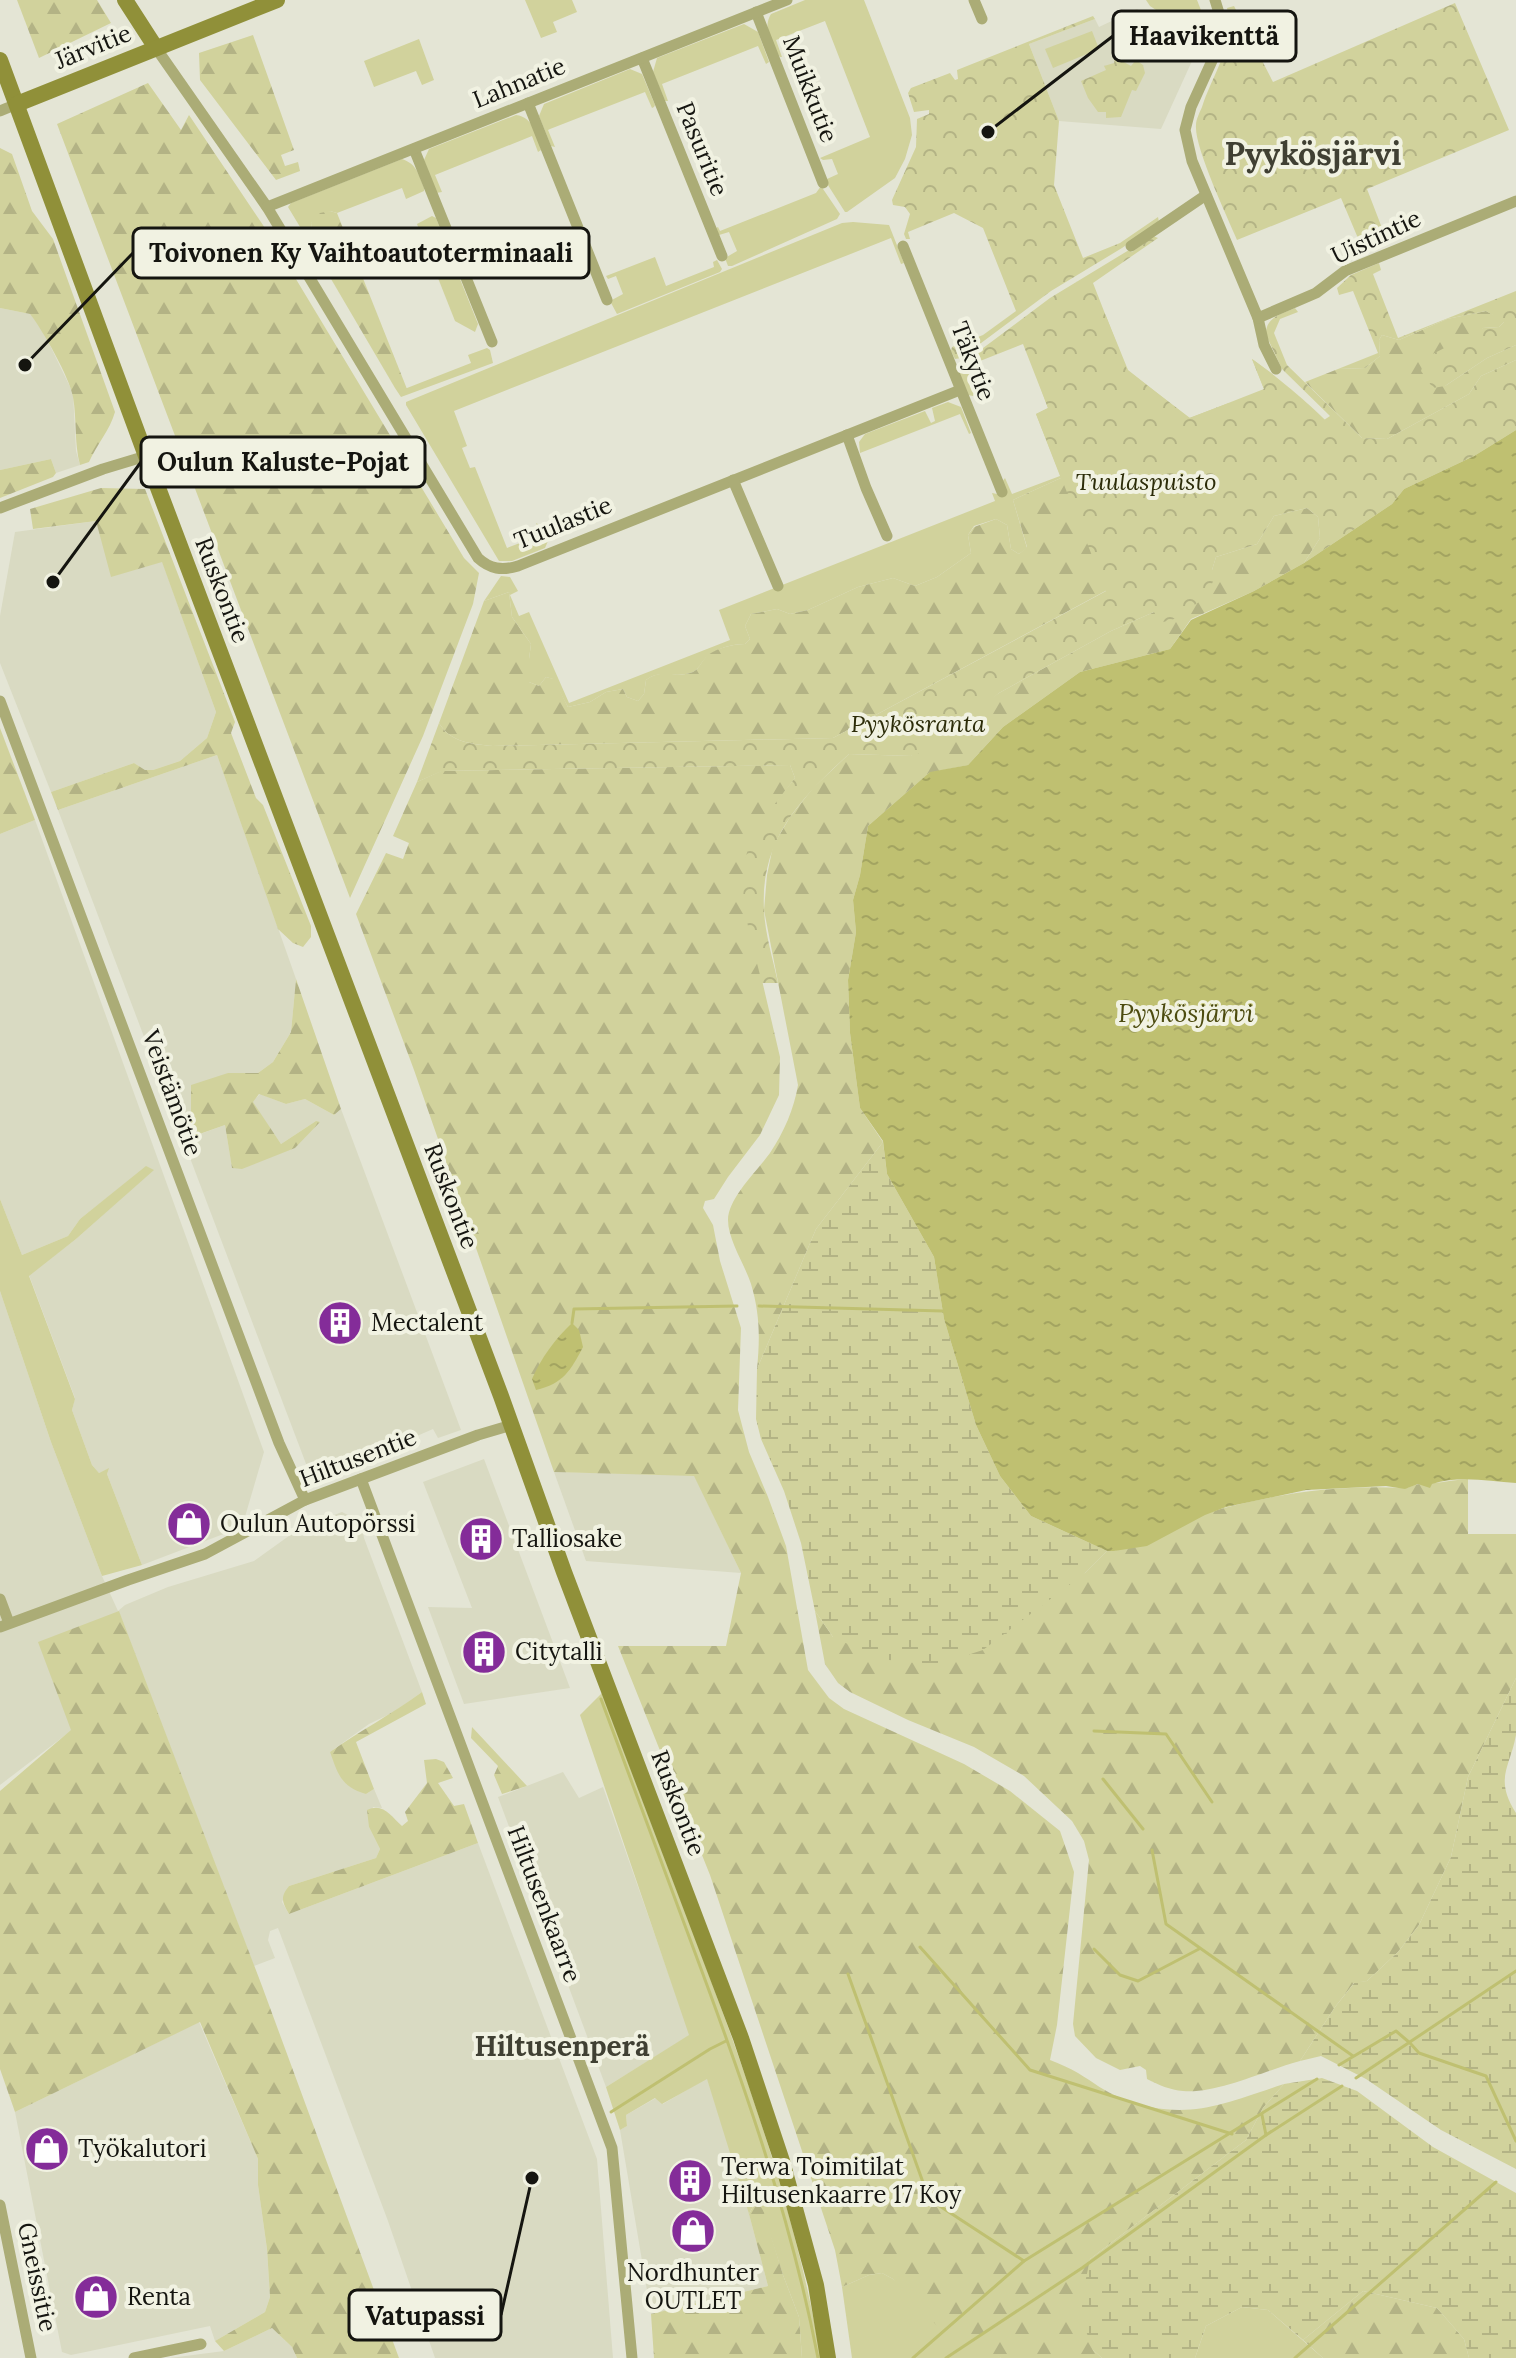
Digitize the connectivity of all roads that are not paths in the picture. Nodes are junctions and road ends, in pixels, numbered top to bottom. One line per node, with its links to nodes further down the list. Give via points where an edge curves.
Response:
1 (125, 0): 8 (main road)
2 (277, 0): 8 (main road, Järvitie)
3 (787, 0): 6 (street, Lahnatie)
4 (974, 0): 7 (street)
5 (1215, 0): 16 (street, via 1216,52 1185,130)
6 (756, 12): 9 (street, Lahnatie); 15 (street, Muikkutie)
7 (982, 19)
8 (156, 48): 12 (main road, Järvitie); 18 (street, Tuulastie)
9 (642, 58): 11 (street, Lahnatie); 21 (street, Pasuritie)
10 (0, 60): 12 (main road, Ruskontie)
11 (528, 103): 14 (street, Lahnatie); 22 (street)
12 (17, 104): 13 (street); 28 (main road, Ruskontie)
13 (0, 111)
14 (414, 149): 18 (street, Lahnatie); 24 (street)
15 (823, 183)
16 (1206, 195): 20 (street); 23 (street)
17 (1516, 201): 23 (street, Uistintie, via 1345,271 1316,293)
18 (267, 207): 29 (street, Tuulastie, via 488,567 518,566)
19 (903, 246): 26 (street, Täkytie)
20 (1131, 246)
21 (722, 256)
22 (607, 300)
23 (1258, 318): 25 (street)
24 (492, 342)
25 (1276, 369)
26 (960, 390): 27 (street, Tuulastie); 30 (street, Täkytie)
27 (847, 435): 29 (street, Tuulastie); 32 (street)
28 (146, 456): 31 (street); 35 (main road, Ruskontie)
29 (733, 480): 33 (street)
30 (1002, 492)
31 (0, 508)
32 (887, 536)
33 (778, 586)
34 (0, 701): 37 (street, Veistämötie)
35 (512, 1425): 36 (street, Hiltusentie); 45 (main road, Ruskontie, via 782,2161 816,2285)
36 (361, 1479): 37 (street, Hiltusentie); 44 (street, Hiltusenkaarre, via 612,2148)
37 (305, 1500): 39 (street, Hiltusentie, via 205,1554)
38 (0, 1599): 39 (street)
39 (4, 1625)
40 (0, 2205): 42 (street, Gneissitie)
41 (201, 2344): 43 (street)
42 (31, 2358)
43 (134, 2358)
44 (632, 2358)
45 (828, 2358)

